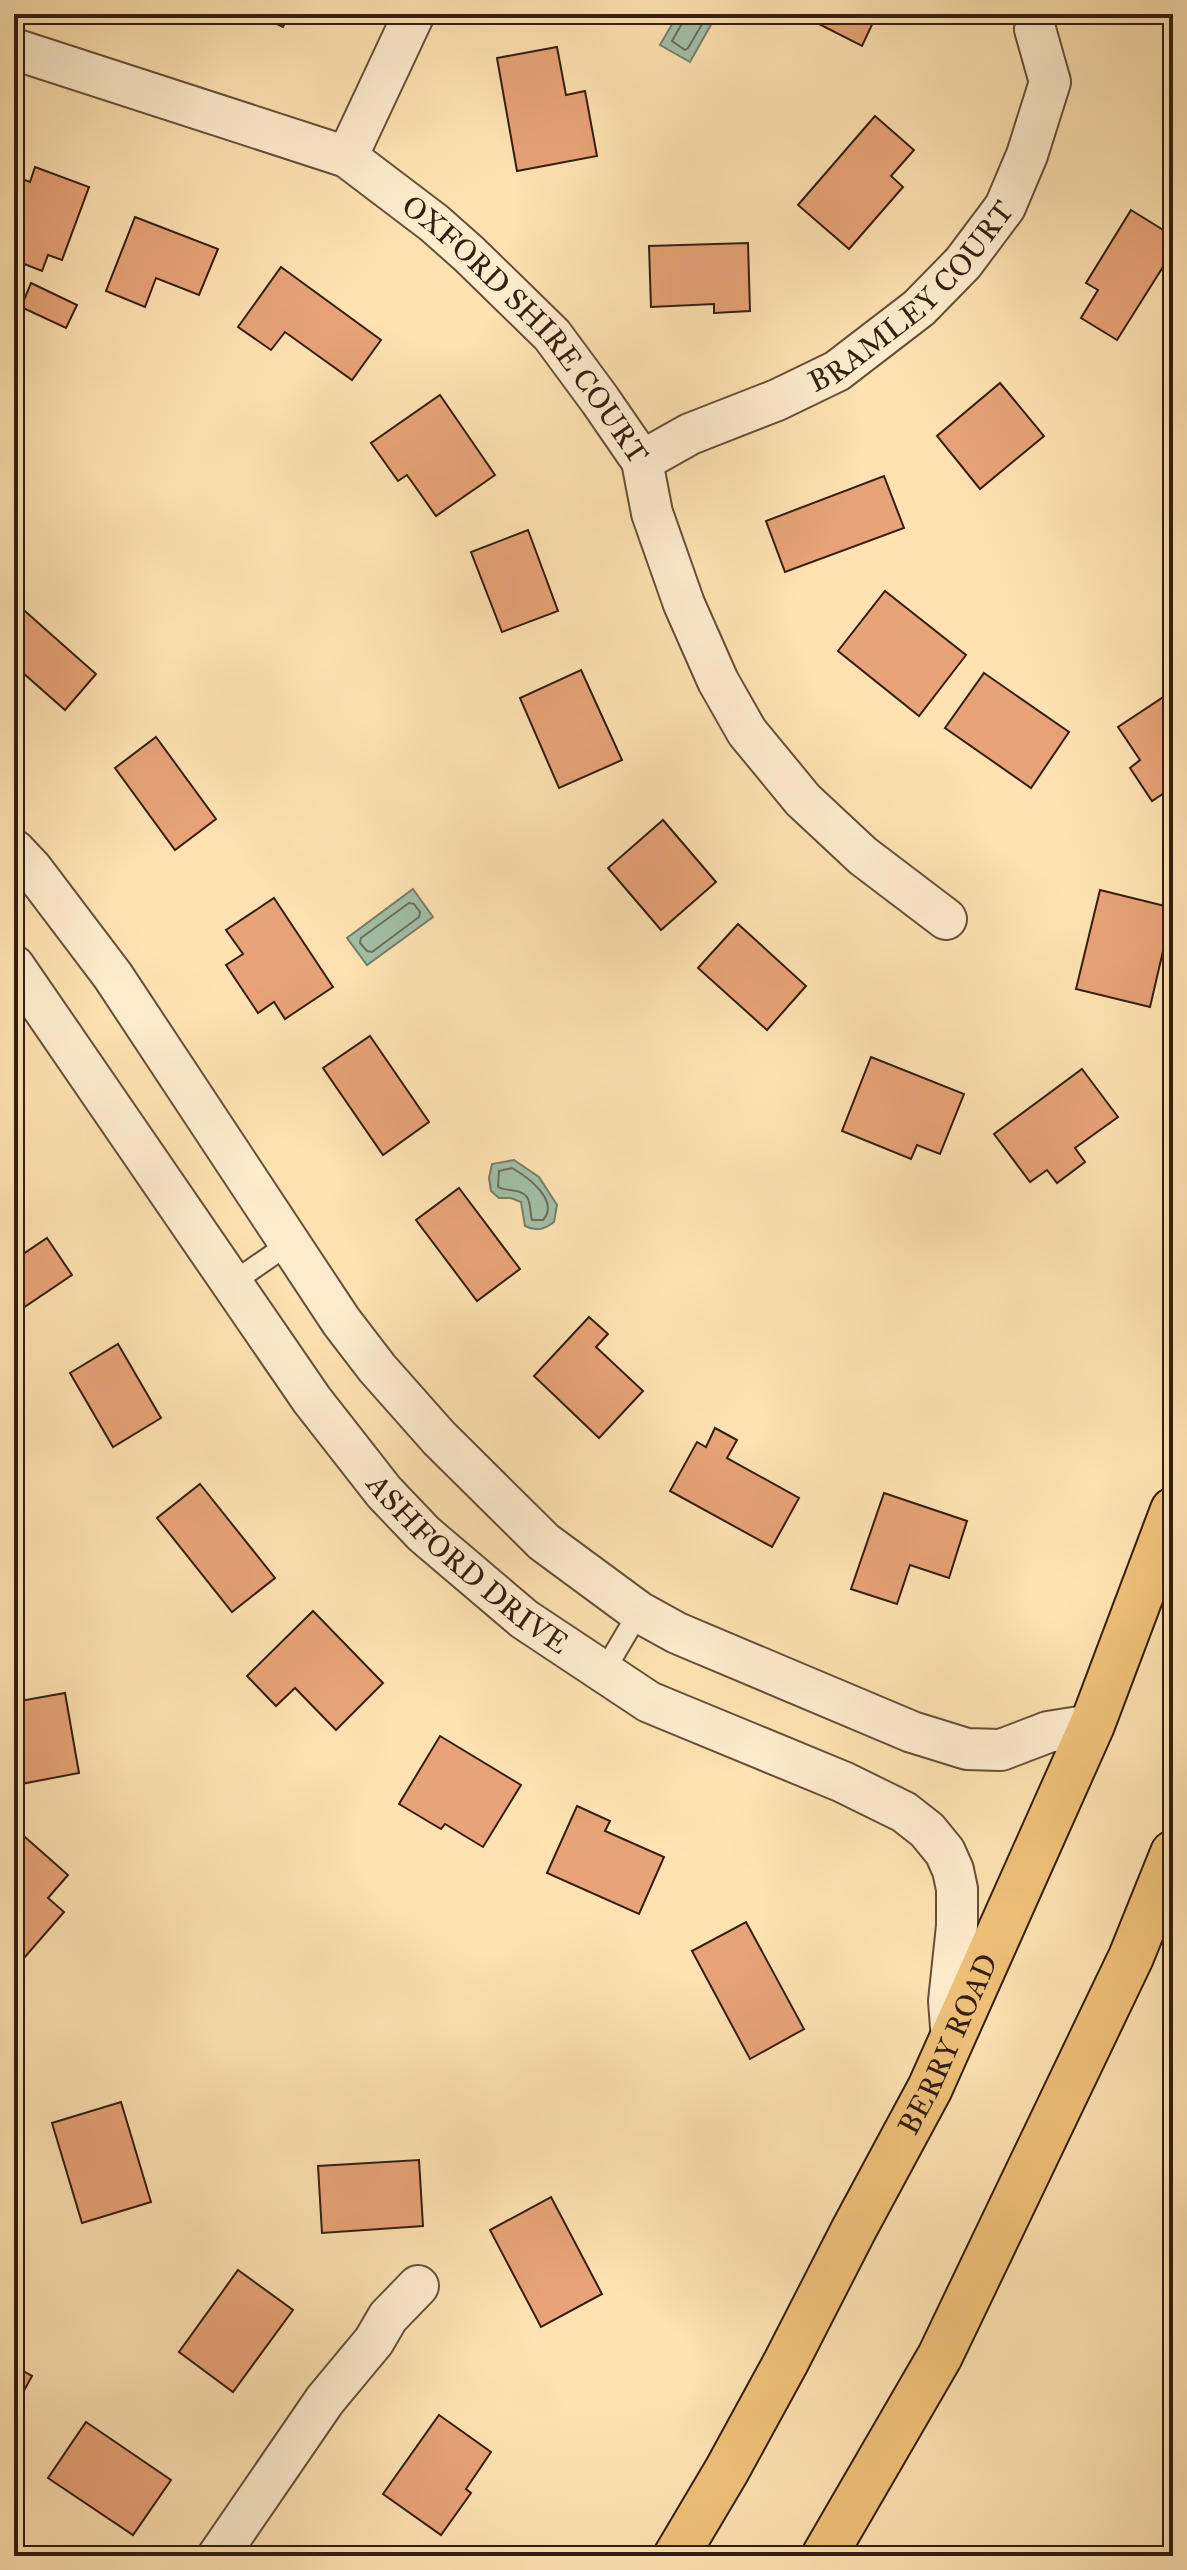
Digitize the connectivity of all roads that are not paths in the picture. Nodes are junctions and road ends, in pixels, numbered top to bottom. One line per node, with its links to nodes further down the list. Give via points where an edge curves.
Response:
1 (414, 14): 4 (street)
2 (1035, 29): 5 (street, BRAMLEY COURT, via 1050,82 1005,207 963,263 919,308 837,371 690,434)
3 (14, 49): 4 (street, OXFORD SHIRE COURT)
4 (347, 157): 5 (street, OXFORD SHIRE COURT, via 434,223 552,335)
5 (642, 461): 7 (street, OXFORD SHIRE COURT, via 652,513 684,604 747,732 803,800 863,856)
6 (14, 850): 9 (street, ASHFORD DRIVE, via 113,976)
7 (946, 919)
8 (14, 966): 10 (street, ASHFORD DRIVE)
9 (290, 1243): 10 (lane); 12 (street, ASHFORD DRIVE, via 341,1321 439,1438 544,1542)
10 (232, 1283): 13 (street, ASHFORD DRIVE, via 353,1454 424,1534 524,1619)
11 (1173, 1510): 14 (highway, BERRY ROAD)
12 (639, 1612): 13 (lane); 14 (street, ASHFORD DRIVE, via 843,1704 967,1749 1001,1750 1048,1732)
13 (603, 1673): 16 (street, ASHFORD DRIVE, via 649,1702 843,1782 904,1812 927,1830 945,1852 957,1889 949,2001)
14 (1092, 1725): 16 (highway, BERRY ROAD)
15 (1173, 1853): 20 (highway, via 1131,1957 940,2356)
16 (952, 2040): 19 (highway, BERRY ROAD, via 786,2362)
17 (418, 2286): 18 (street, via 325,2400)
18 (218, 2556)
19 (676, 2556)
20 (824, 2556)

